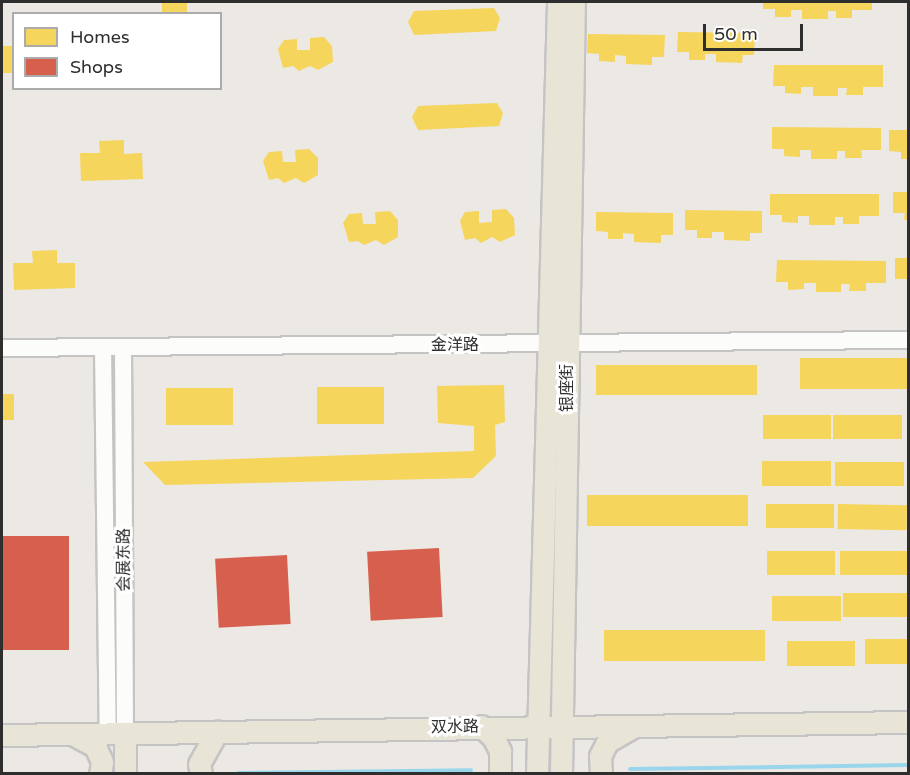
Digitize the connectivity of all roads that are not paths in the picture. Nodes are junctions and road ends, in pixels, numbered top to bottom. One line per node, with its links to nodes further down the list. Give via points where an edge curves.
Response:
1 (558, 2): 4 (main road, 银座街)
2 (574, 2): 4 (main road, 银座街)
3 (909, 340): 4 (street, 金洋路)
4 (559, 344): 6 (street, 金洋路); 9 (main road, 银座街); 12 (main road, 银座街)
5 (103, 347): 6 (street, 金洋路); 7 (street, 金洋路); 14 (street, 会展东路)
6 (123, 347): 14 (street, 会展东路)
7 (2, 348)
8 (909, 722): 10 (main road, 双水路)
9 (537, 725): 11 (main road, 双水路); 12 (main road, 双水路); 22 (main road, 银座街)
10 (636, 725): 12 (main road, 双水路); 24 (main road, via 607,742 600,756)
11 (481, 726): 13 (main road, 双水路); 21 (main road, via 500,751)
12 (564, 726): 23 (main road, 银座街)
13 (217, 732): 14 (main road, 双水路); 20 (main road, via 199,764)
14 (116, 734): 16 (main road, 双水路); 18 (main road, 会展东路); 19 (main road, 会展东路)
15 (2, 735): 16 (main road, 双水路)
16 (76, 736): 17 (main road, via 95,746 102,762)
17 (100, 774)
18 (108, 774)
19 (125, 774)
20 (201, 774)
21 (500, 774)
22 (537, 774)
23 (561, 774)
24 (601, 774)

